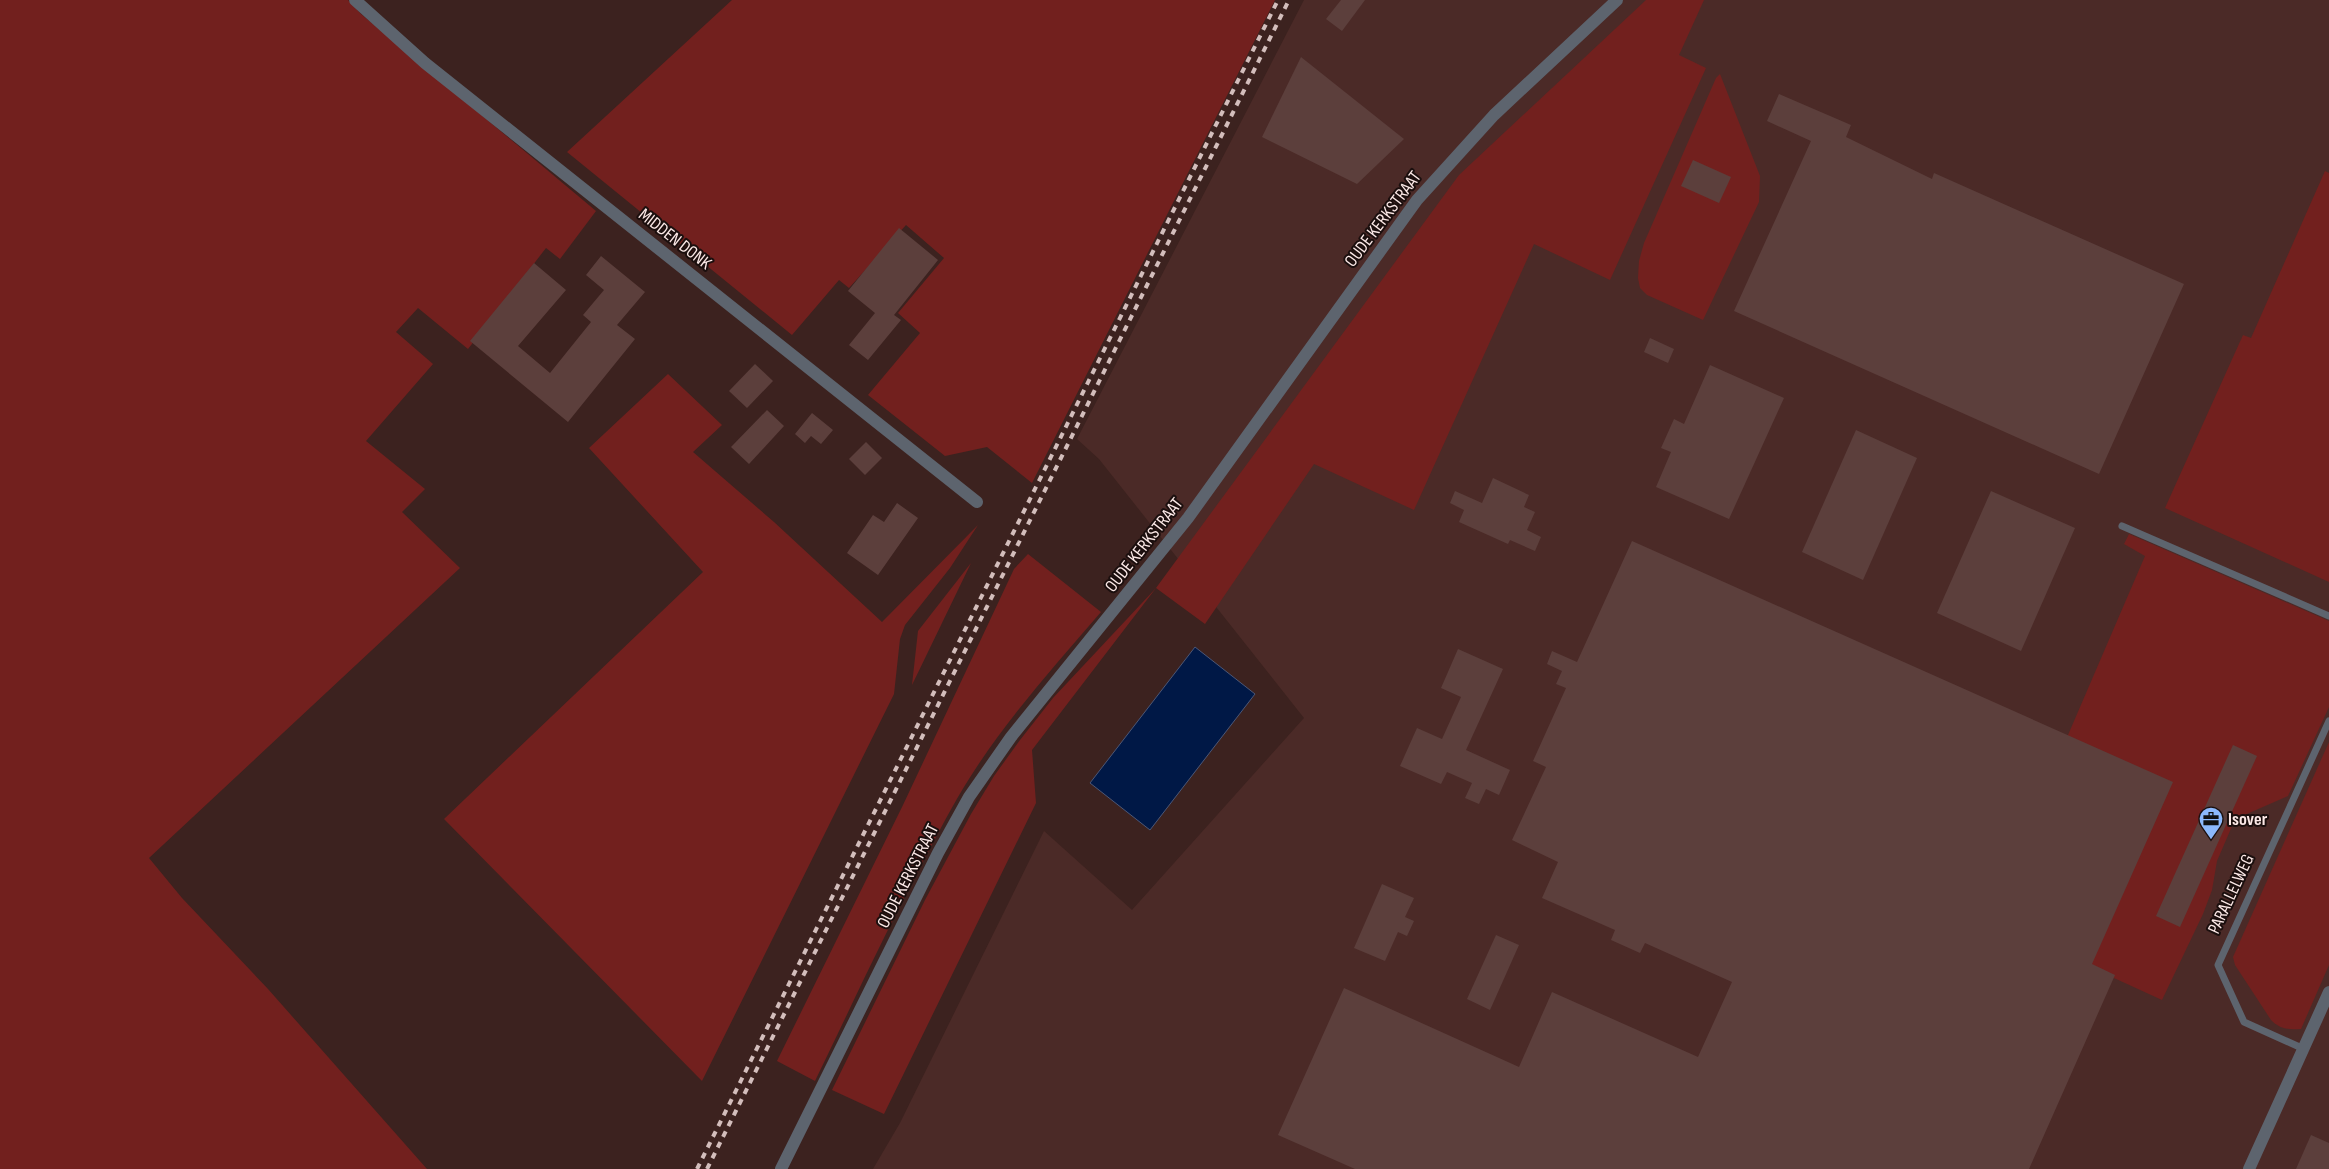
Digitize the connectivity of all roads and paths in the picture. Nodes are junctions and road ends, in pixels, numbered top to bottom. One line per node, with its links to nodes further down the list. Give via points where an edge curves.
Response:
1 (355, 0): 3 (street, MIDDEN DONK, via 425,63)
2 (1617, 0): 9 (street, OUDE KERKSTRAAT, via 1494,115 1416,200 1188,518 1011,737 969,797 938,853)
3 (977, 502)
4 (2122, 526): 5 (lane)
5 (2329, 616)
6 (2329, 721): 8 (lane, PARALLELWEG, via 2218,965 2244,1022)
7 (2329, 992): 8 (street)
8 (2304, 1049): 10 (street)
9 (781, 1169)
10 (2249, 1169)

